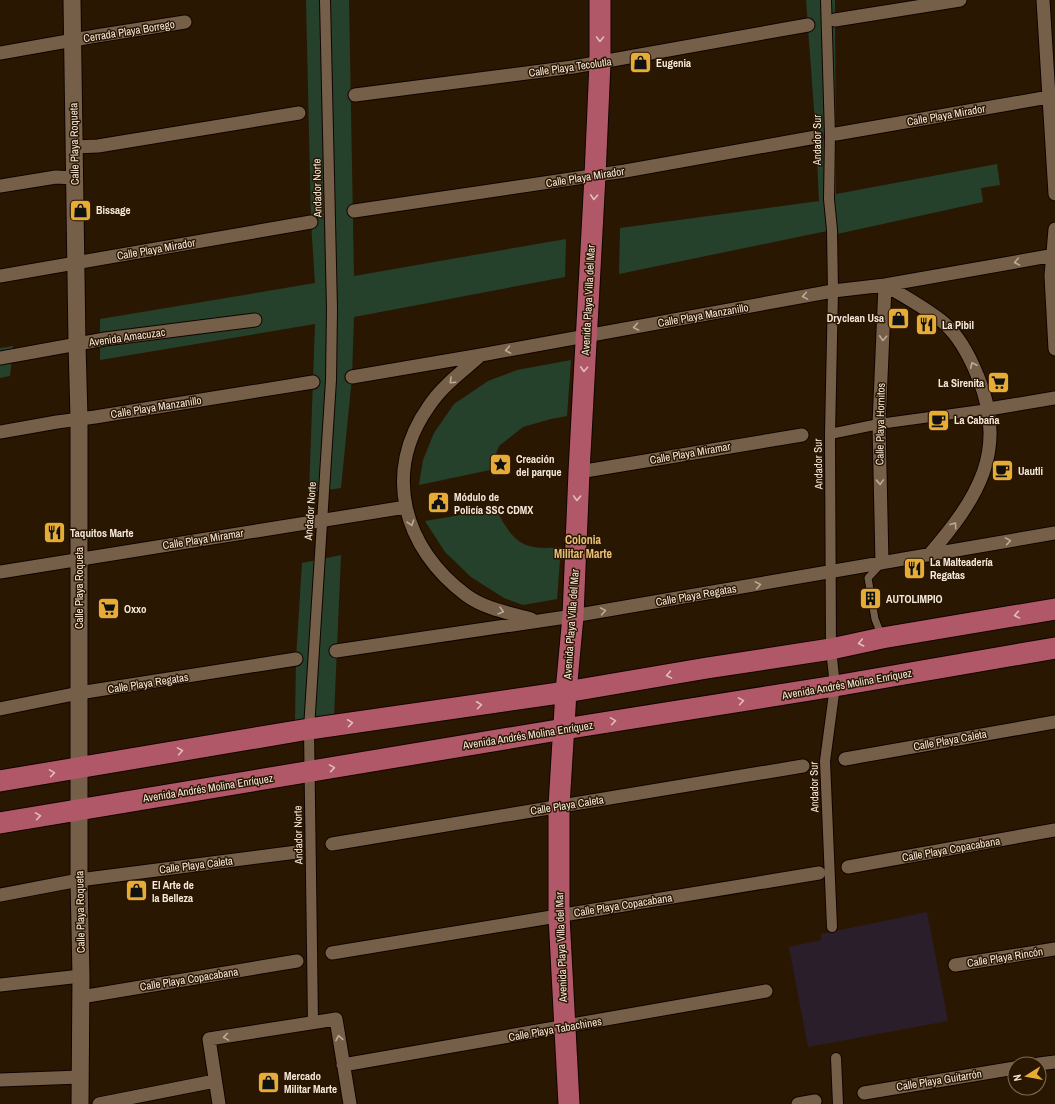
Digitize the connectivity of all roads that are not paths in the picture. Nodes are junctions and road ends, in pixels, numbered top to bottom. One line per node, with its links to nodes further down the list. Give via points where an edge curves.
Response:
1 (72, 0): 11 (street, Calle Playa Roqueta)
2 (326, 0): 50 (street, Andador Norte, via 332,309 331,380)
3 (600, 0): 13 (main road, Avenida Playa Villa del Mar, one-way to 13)
4 (826, 0): 31 (street, Andador Sur)
5 (960, 0): 8 (street)
6 (1044, 0): 7 (street)
7 (1050, 13): 15 (street)
8 (835, 20)
9 (185, 22): 11 (street, Cerrada Playa Borrego)
10 (808, 25): 13 (street, Calle Playa Tecolutla)
11 (73, 40): 12 (street, Cerrada Playa Borrego); 19 (street, Calle Playa Roqueta)
12 (0, 53)
13 (600, 63): 14 (street, Calle Playa Tecolutla); 20 (main road, Avenida Playa Villa del Mar)
14 (355, 95)
15 (1052, 97): 17 (street, Calle Playa Mirador); 23 (street)
16 (299, 113): 19 (street, via 98,146)
17 (836, 134)
18 (816, 137): 20 (street, Calle Playa Mirador)
19 (74, 147): 21 (street, Calle Playa Roqueta)
20 (595, 176): 24 (street, Calle Playa Mirador); 34 (main road, Avenida Playa Villa del Mar, one-way to 34)
21 (74, 178): 22 (street, via 56,177); 28 (street, Calle Playa Roqueta)
22 (0, 186)
23 (1055, 194)
24 (354, 211)
25 (311, 222): 28 (street, Calle Playa Mirador)
26 (1055, 229): 27 (street)
27 (1054, 255): 30 (street, Calle Playa Manzanillo, one-way to 30); 32 (street, via 1051,276)
28 (76, 262): 29 (street, Calle Playa Mirador); 35 (street, Calle Playa Roqueta)
29 (0, 276)
30 (885, 285): 31 (street, Calle Playa Manzanillo); 42 (street, one-way to 30, via 972,361 959,341 928,311); 44 (street, Calle Playa Hornitos, one-way to 44)
31 (833, 291): 34 (street, Calle Playa Manzanillo, one-way to 34); 46 (street, Andador Sur)
32 (1054, 304): 36 (street)
33 (255, 320): 35 (street, Avenida Amacuzac)
34 (586, 336): 37 (street, Calle Playa Manzanillo, one-way to 37); 48 (main road, Avenida Playa Villa del Mar, one-way to 48)
35 (77, 344): 38 (street, Avenida Amacuzac); 43 (street, Calle Playa Roqueta)
36 (1055, 349)
37 (481, 355): 39 (street, Calle Playa Manzanillo); 49 (street, one-way to 49, via 429,405 416,428 406,453 404,466)
38 (0, 358)
39 (352, 377)
40 (313, 382): 43 (street, Calle Playa Manzanillo)
41 (1055, 398): 42 (street)
42 (989, 409): 44 (street); 52 (street, one-way to 42, via 952,528 968,505 982,476 989,450)
43 (79, 418): 45 (street, Calle Playa Manzanillo); 53 (street, Calle Playa Roqueta)
44 (879, 424): 46 (street); 54 (street, Calle Playa Hornitos, one-way to 54)
45 (0, 432)
46 (830, 434): 56 (street, Andador Sur)
47 (802, 435): 48 (street, Calle Playa Miramar)
48 (578, 472): 58 (main road, Avenida Playa Villa del Mar, one-way to 58)
49 (406, 507): 50 (street, Calle Playa Miramar); 59 (street, one-way to 59, via 414,532 428,558 445,577 467,596 490,608)
50 (322, 521): 53 (street, Calle Playa Miramar); 70 (street, Andador Norte)
51 (1055, 533): 52 (street, Calle Playa Regatas, one-way to 51)
52 (928, 554): 54 (street, Calle Playa Regatas)
53 (79, 558): 55 (street, Calle Playa Miramar); 67 (street, Calle Playa Roqueta)
54 (882, 563): 56 (street, Calle Playa Regatas); 60 (lane, via 868,578 875,619)
55 (0, 572)
56 (831, 572): 58 (street, Calle Playa Regatas, one-way to 56); 62 (street, Andador Sur)
57 (1055, 608): 60 (main road, one-way to 60)
58 (573, 616): 59 (street, Calle Playa Regatas); 66 (main road, Avenida Playa Villa del Mar)
59 (536, 621): 63 (street, Calle Playa Regatas)
60 (882, 638): 62 (main road, one-way to 62)
61 (1055, 648): 65 (main road, Avenida Andrés Molina Enríquez)
62 (831, 649): 65 (street, Andador Sur); 66 (main road, one-way to 66)
63 (336, 650)
64 (296, 659): 67 (street, Calle Playa Regatas)
65 (835, 686): 71 (main road, Avenida Andrés Molina Enríquez, one-way to 65); 88 (street, Andador Sur, via 825,761)
66 (566, 692): 70 (main road, one-way to 66); 71 (main road, Avenida Playa Villa del Mar)
67 (79, 694): 68 (street, Calle Playa Regatas); 74 (street, Calle Playa Roqueta)
68 (0, 709)
69 (1055, 722): 72 (street, Calle Playa Caleta)
70 (310, 729): 74 (main road, one-way to 70); 75 (street, Andador Norte)
71 (564, 729): 75 (main road, Avenida Andrés Molina Enríquez, one-way to 71); 77 (main road, Avenida Playa Villa del Mar)
72 (845, 759)
73 (803, 766): 77 (street, Calle Playa Caleta)
74 (79, 768): 76 (main road, one-way to 74); 78 (street, Calle Playa Roqueta)
75 (310, 772): 78 (main road, Avenida Andrés Molina Enríquez); 97 (street, Andador Norte)
76 (0, 781)
77 (559, 806): 81 (street, Calle Playa Caleta); 87 (main road, Avenida Playa Villa del Mar)
78 (79, 810): 79 (main road, Avenida Andrés Molina Enríquez, one-way to 78); 85 (street, Calle Playa Roqueta)
79 (0, 823)
80 (1055, 830): 83 (street, Calle Playa Copacabana)
81 (332, 844)
82 (297, 852): 85 (street, Calle Playa Caleta)
83 (848, 867)
84 (819, 873): 87 (street, Calle Playa Copacabana)
85 (79, 880): 86 (street, Calle Playa Caleta); 93 (street, Calle Playa Roqueta)
86 (0, 895)
87 (559, 916): 90 (street, Calle Playa Copacabana); 98 (main road, Avenida Playa Villa del Mar)
88 (832, 927)
89 (1055, 949): 92 (street, Calle Playa Rincón)
90 (332, 953)
91 (296, 961): 96 (street, Calle Playa Copacabana)
92 (955, 965)
93 (82, 976): 94 (street); 96 (street, Calle Playa Roqueta)
94 (0, 986)
95 (766, 992): 98 (street, Calle Playa Tabachines)
96 (81, 997): 102 (street, Calle Playa Roqueta)
97 (314, 1022): 100 (street, one-way to 97, via 336,1019); 104 (street, one-way to 104, via 209,1039)
98 (564, 1027): 100 (street, Calle Playa Tabachines); 111 (main road, Avenida Playa Villa del Mar)
99 (836, 1058): 113 (street)
100 (343, 1065): 110 (street)
101 (1007, 1069): 105 (street, Calle Playa Guitarrón)
102 (80, 1077): 103 (street); 107 (street, Calle Playa Roqueta)
103 (0, 1080)
104 (215, 1080): 108 (street); 109 (street)
105 (864, 1092)
106 (815, 1101): 112 (street)
107 (80, 1104)
108 (99, 1104)
109 (219, 1104)
110 (350, 1104)
111 (569, 1104)
112 (798, 1104)
113 (838, 1104)

